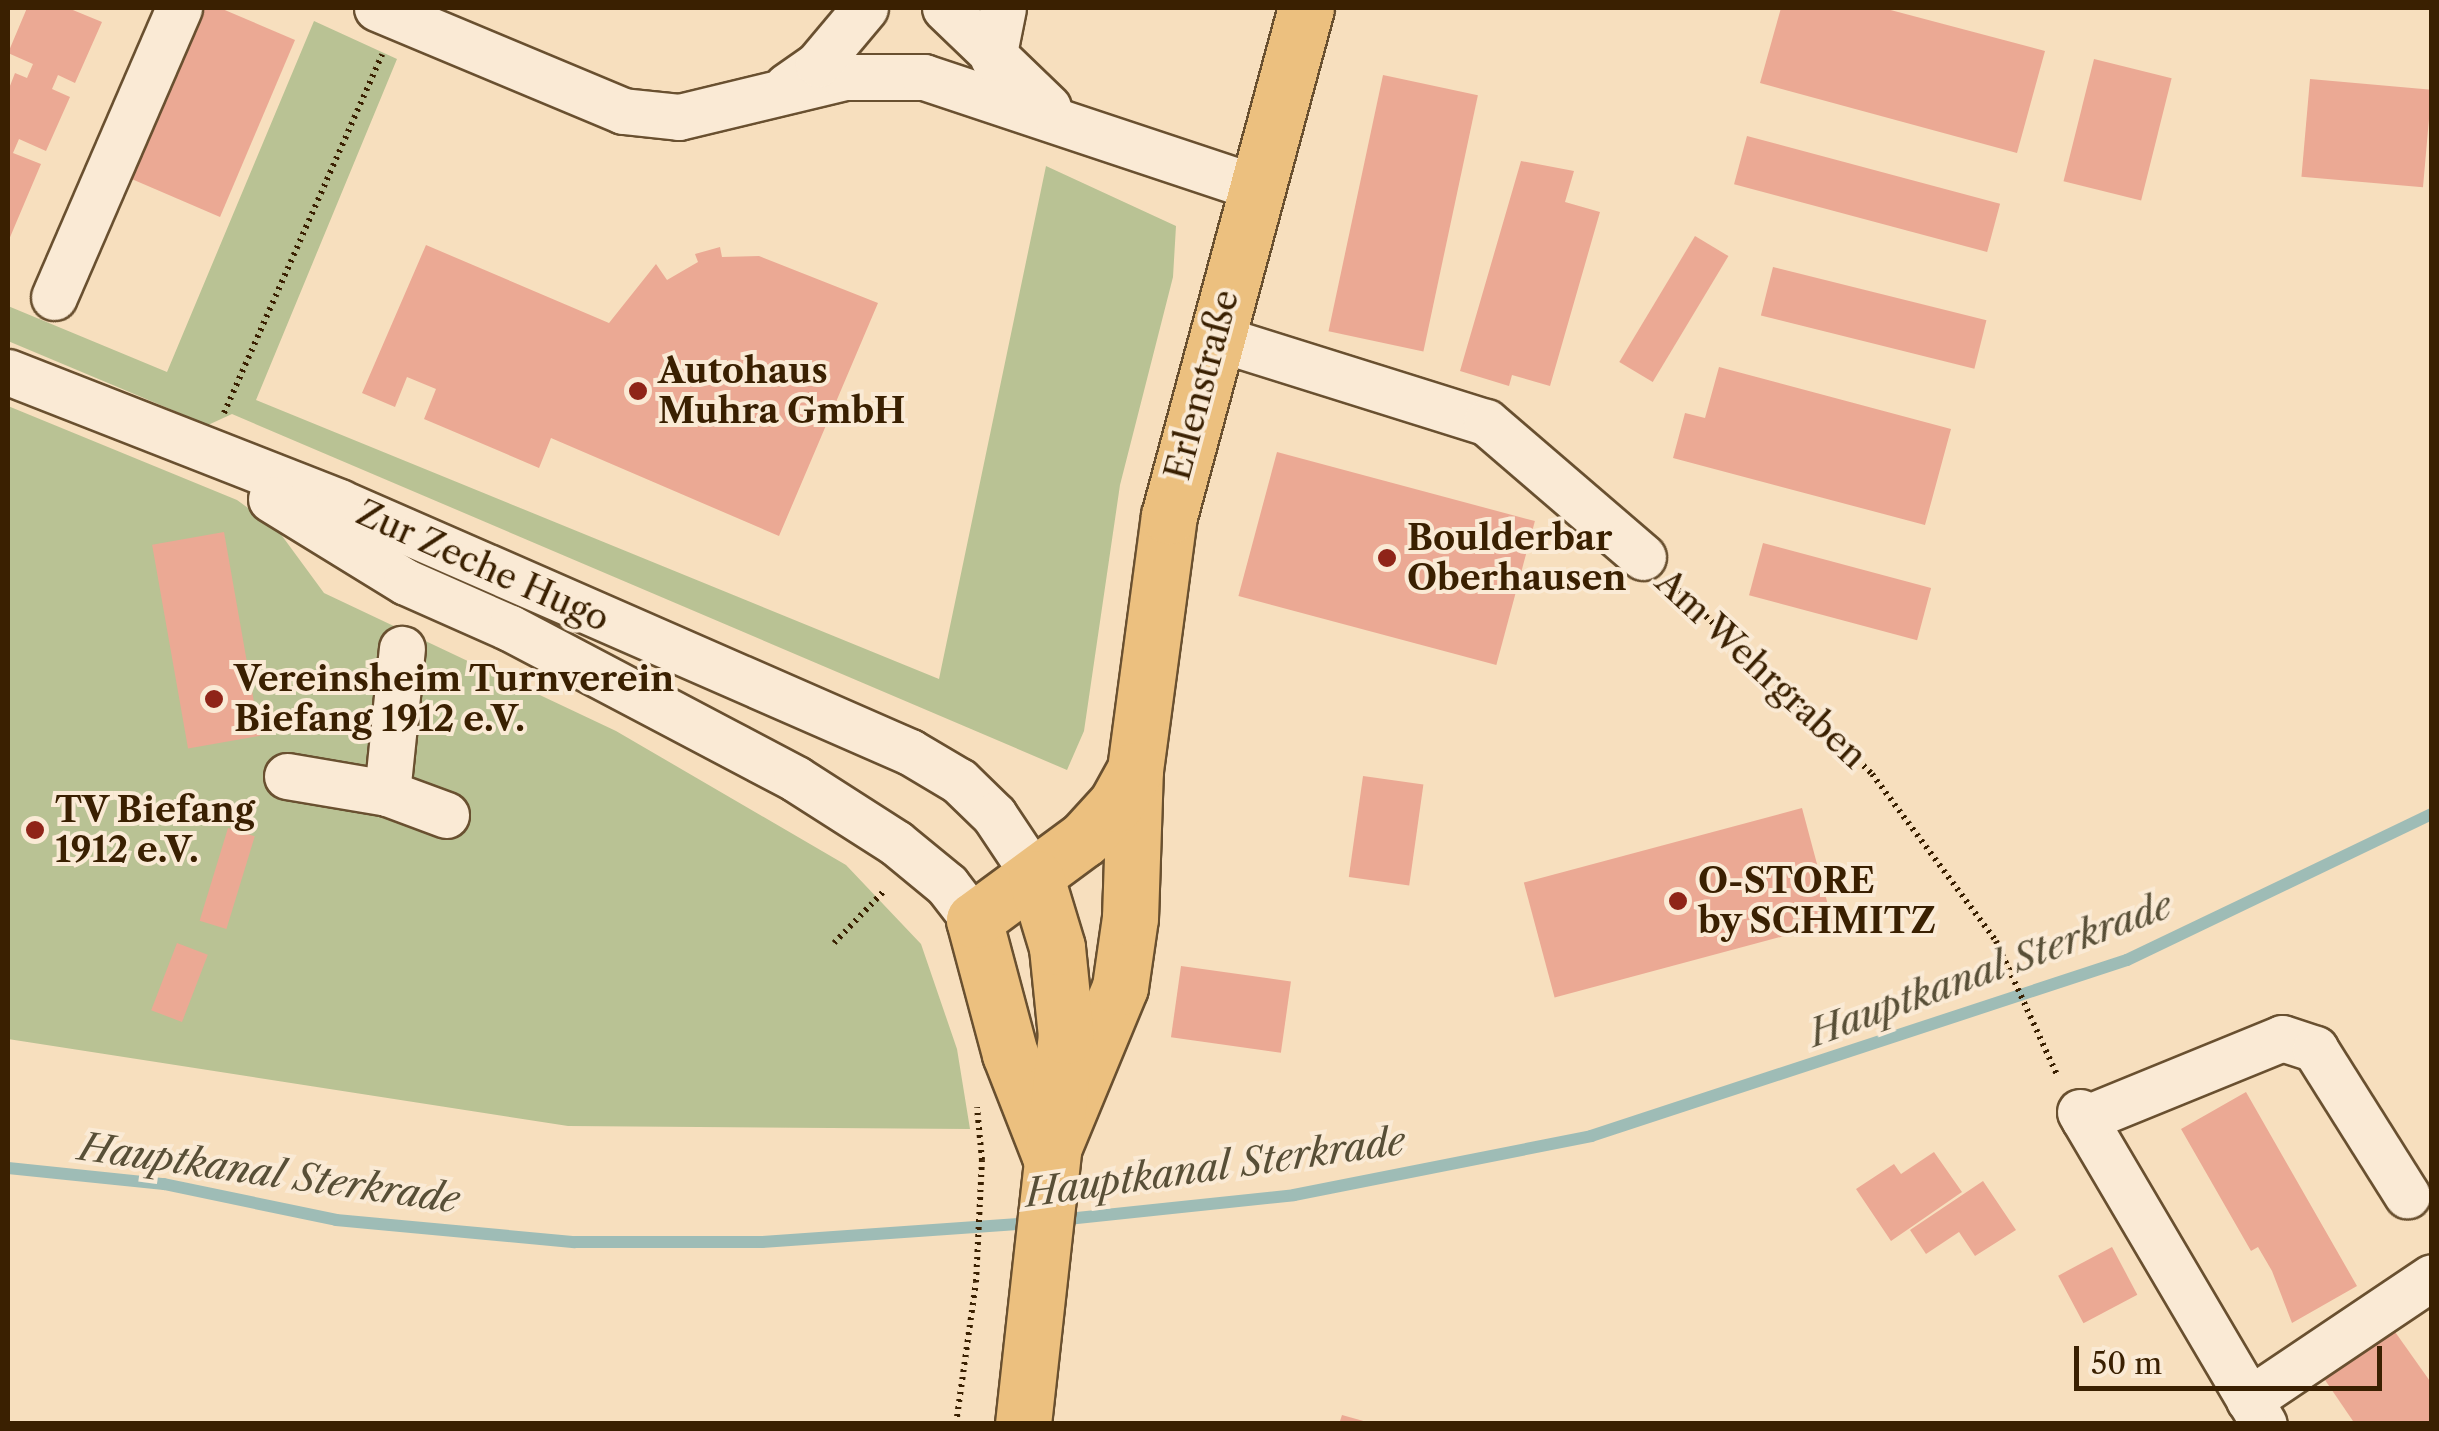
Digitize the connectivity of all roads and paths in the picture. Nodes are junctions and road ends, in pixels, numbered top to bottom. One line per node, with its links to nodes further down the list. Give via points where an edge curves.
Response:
1 (180, 8): 11 (street)
2 (866, 8): 8 (street, via 818,64)
3 (944, 8): 7 (street)
4 (1003, 8): 7 (street)
5 (1306, 8): 10 (main road, Erlenstraße)
6 (387, 12): 8 (street, via 602,105 644,115 716,110); 14 (path)
7 (993, 58): 9 (street)
8 (781, 90): 9 (street, via 844,77 924,78)
9 (1068, 126): 10 (street)
10 (1254, 187): 12 (main road, Erlenstraße)
11 (54, 297)
12 (1214, 337): 16 (street, Am Wehrgraben, via 1486,422); 18 (main road, Erlenstraße, via 1169,516)
13 (8, 372): 15 (street, Zur Zeche Hugo)
14 (220, 422)
15 (161, 436): 22 (street, Zur Zeche Hugo, via 338,502 910,752 959,781 994,815); 24 (street, Zur Zeche Hugo, via 406,582 510,628 796,779 896,842 947,885)
16 (1643, 557): 26 (path, Am Wehrgraben, via 1872,774 1996,941)
17 (402, 650): 20 (street)
18 (1135, 770): 22 (main road, Erlenstraße, via 1106,816); 27 (main road, Erlenstraße, via 1130,918 1120,987)
19 (287, 776): 20 (street)
20 (387, 792): 21 (street)
21 (446, 814)
22 (1036, 878): 24 (main road, Erlenstraße); 27 (main road, Erlenstraße, via 1056,948 1066,1036)
23 (889, 885): 25 (path)
24 (974, 920): 27 (main road, Erlenstraße, via 1010,1054)
25 (834, 943)
26 (2039, 1045)
27 (1050, 1156): 33 (main road, Erlenstraße)
28 (982, 1160): 32 (path, via 976,1282)
29 (2407, 1196): 31 (street, via 2315,1050 2282,1038 2082,1116)
30 (2432, 1277): 31 (street)
31 (2256, 1411)
32 (956, 1424)
33 (1024, 1424)

